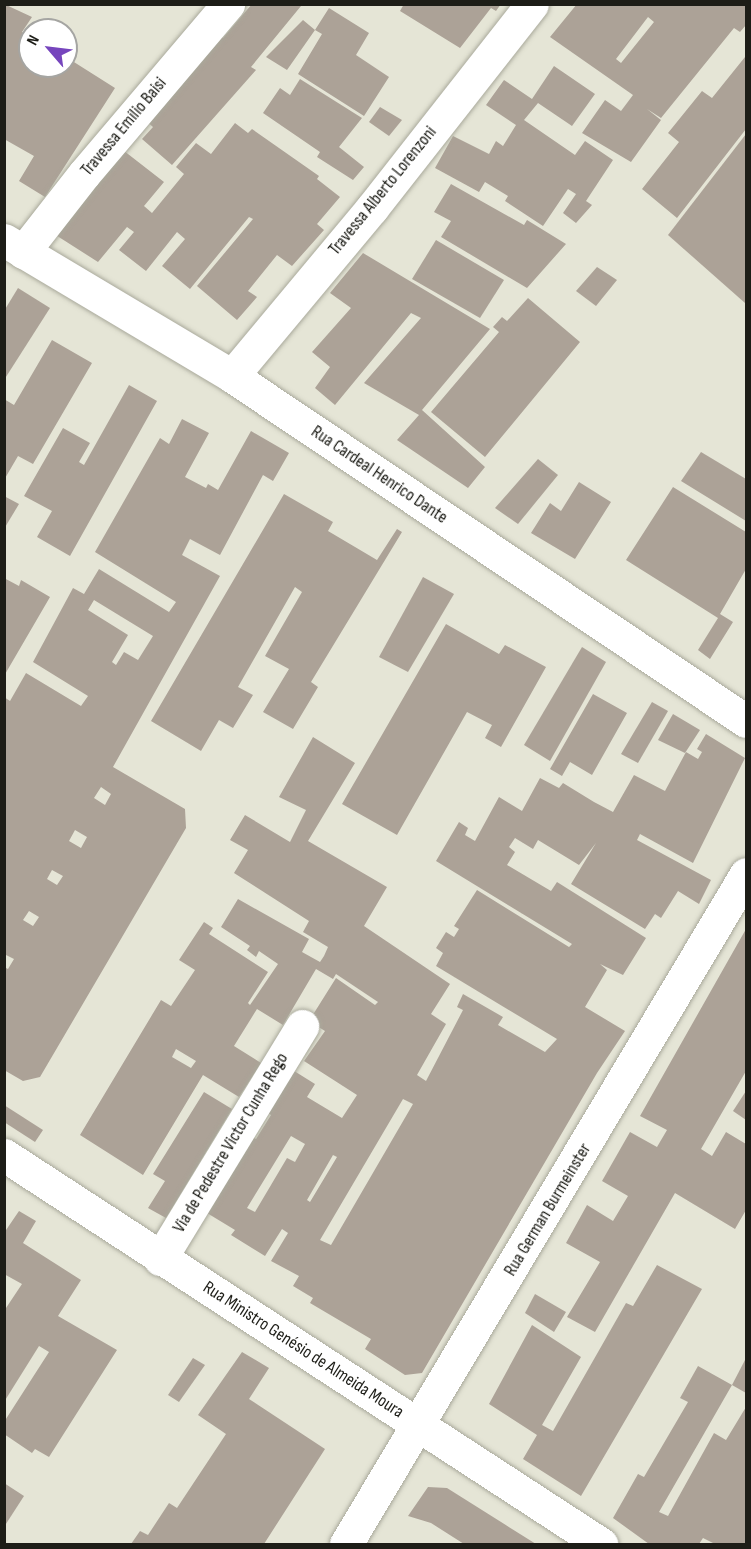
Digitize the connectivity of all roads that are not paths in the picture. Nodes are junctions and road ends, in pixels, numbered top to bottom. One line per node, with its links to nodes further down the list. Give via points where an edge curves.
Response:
1 (228, 4): 3 (street, Travessa Emílio Baisi, via 84,174)
2 (532, 4): 4 (street, Travessa Alberto Lorenzoni, via 372,208)
3 (14, 246): 4 (street, Rua Cardeal Henrico Dante)
4 (232, 376): 5 (street, Rua Cardeal Henrico Dante)
5 (747, 721)
6 (747, 874): 10 (street, Rua German Burmeinster)
7 (302, 1026): 9 (street, Via de Pedestre Victor Cunha Rego)
8 (7, 1162): 9 (street, Rua Ministro Genésio de Almeida Moura)
9 (160, 1259): 10 (street, Rua Ministro Genésio de Almeida Moura)
10 (420, 1425): 11 (street, Rua German Burmeinster); 12 (street, Rua Ministro Genésio de Almeida Moura)
11 (346, 1545)
12 (601, 1545)

